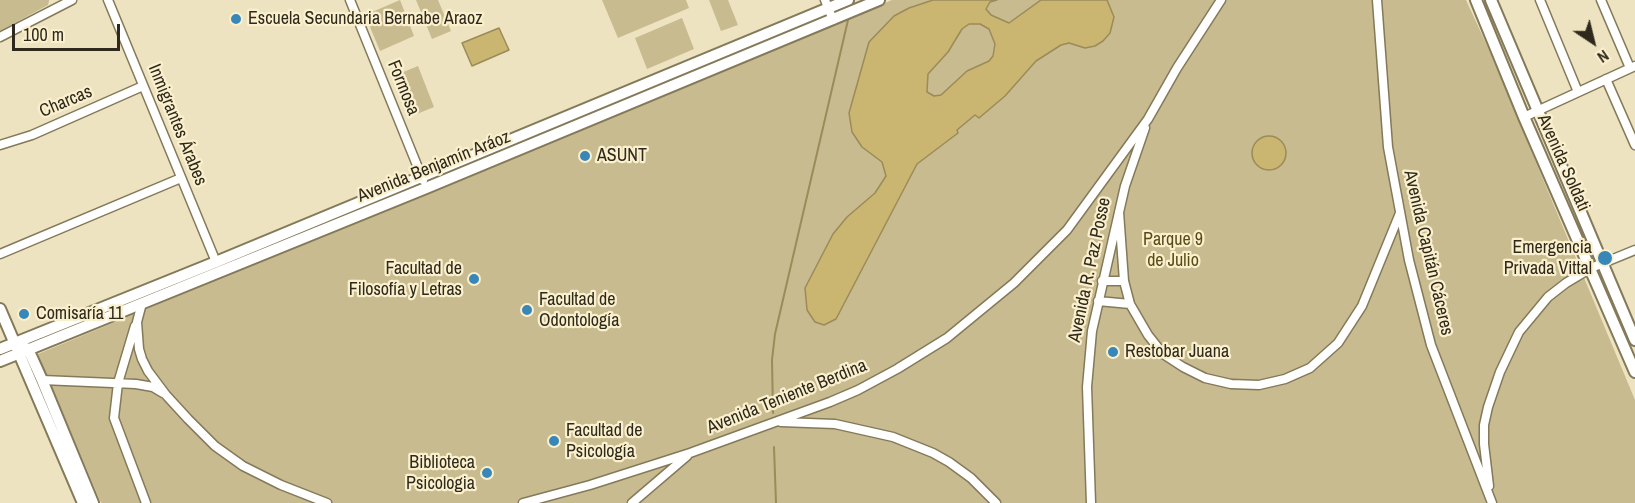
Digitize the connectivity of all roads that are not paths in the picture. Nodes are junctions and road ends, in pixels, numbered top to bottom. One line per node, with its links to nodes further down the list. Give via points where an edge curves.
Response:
1 (72, 0): 12 (street)
2 (108, 0): 18 (street, Inmigrantes Árabes)
3 (350, 0): 26 (street, Formosa)
4 (848, 0): 13 (main road, Avenida Benjamín Aráoz)
5 (879, 0): 14 (main road, Avenida Benjamín Aráoz)
6 (1221, 0): 22 (street, Avenida Teniente Berdina)
7 (1377, 0): 28 (street, Avenida Capitán Cáceres, via 1388,147)
8 (1476, 0): 21 (main road, Avenida Soldati)
9 (1491, 0): 20 (main road, Avenida Soldati)
10 (1540, 0): 19 (street)
11 (1601, 0): 16 (street)
12 (55, 4): 15 (street)
13 (826, 4): 14 (street); 26 (main road, Avenida Benjamín Aráoz)
14 (833, 20): 26 (main road, Avenida Benjamín Aráoz)
15 (0, 37)
16 (1632, 67): 17 (street)
17 (1606, 79): 19 (street); 24 (street)
18 (143, 86): 23 (street, Charcas); 25 (street, Inmigrantes Árabes)
19 (1578, 92): 20 (street)
20 (1538, 111): 21 (street); 32 (main road, Avenida Soldati)
21 (1524, 117): 33 (main road, Avenida Soldati)
22 (1148, 119): 27 (street, Avenida R. Paz Posse); 49 (street, Avenida Teniente Berdina, via 1067,230 1014,283 947,338 858,390)
23 (0, 145)
24 (1635, 145)
25 (182, 178): 30 (street); 31 (street, Inmigrantes Árabes)
26 (424, 183): 31 (main road, Avenida Benjamín Aráoz); 37 (main road, Avenida Benjamín Aráoz)
27 (1119, 212): 34 (street, Avenida R. Paz Posse); 35 (street)
28 (1400, 213): 38 (street, via 1362,306 1342,338 1310,368 1285,379 1231,384 1205,378 1163,354); 51 (street, Avenida Capitán Cáceres, via 1431,345)
29 (1635, 250): 32 (street)
30 (0, 254)
31 (216, 262): 43 (main road, Avenida Benjamín Aráoz)
32 (1603, 264): 33 (street); 41 (main road, Avenida Soldati)
33 (1591, 268): 45 (main road, Avenida Soldati); 51 (street, via 1548,297 1532,314 1500,372 1484,425)
34 (1102, 281): 35 (street); 36 (street, Avenida R. Paz Posse)
35 (1124, 281): 38 (street)
36 (1098, 301): 38 (street); 59 (street, Avenida R. Paz Posse, via 1087,387)
37 (142, 303): 40 (street); 43 (main road, Avenida Benjamín Aráoz)
38 (1130, 304)
39 (0, 309): 43 (main road)
40 (136, 322): 47 (street); 48 (street, via 142,359)
41 (1635, 340)
42 (0, 349): 43 (main road, Avenida Benjamín Aráoz)
43 (20, 349): 44 (main road, Avenida Benjamín Aráoz); 46 (main road); 52 (main road)
44 (0, 361)
45 (1635, 372)
46 (42, 380): 47 (street); 53 (main road)
47 (118, 383): 48 (street, via 153,387); 54 (street, via 114,418)
48 (166, 395): 55 (street, via 215,446 243,466)
49 (778, 422): 50 (street, Avenida Teniente Berdina); 58 (street, via 835,424 893,437 949,462)
50 (690, 453): 56 (street, Avenida Teniente Berdina); 57 (street)
51 (1491, 501)
52 (83, 503)
53 (93, 503)
54 (146, 503)
55 (327, 503)
56 (523, 503)
57 (632, 503)
58 (996, 503)
59 (1091, 503)

